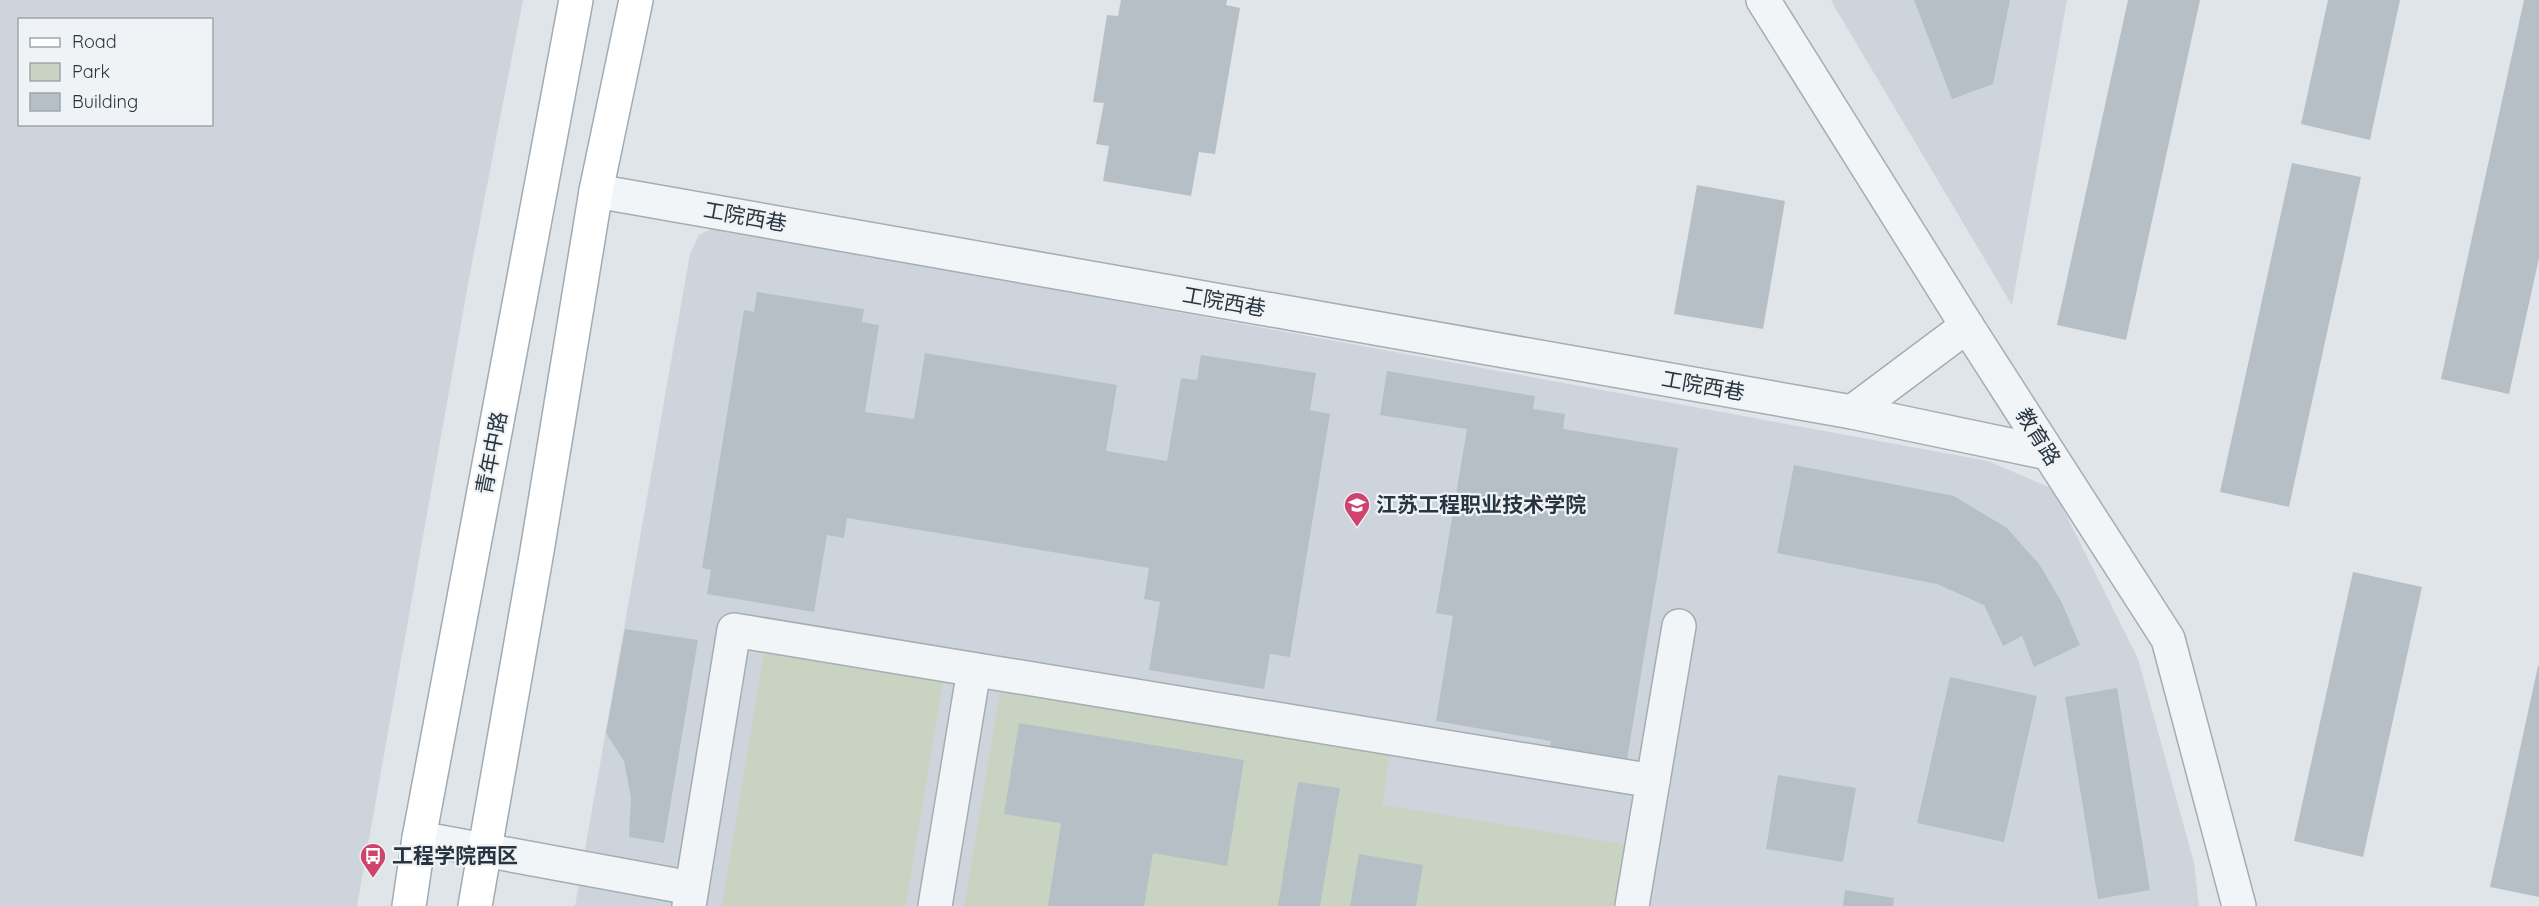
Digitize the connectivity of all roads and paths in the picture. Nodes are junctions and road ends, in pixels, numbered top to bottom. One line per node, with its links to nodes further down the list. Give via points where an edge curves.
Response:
1 (576, 0): 11 (main road, 青年中路)
2 (636, 0): 4 (main road)
3 (1763, 0): 5 (street, 教育路)
4 (596, 191): 6 (street, 工院西巷); 12 (main road)
5 (1967, 326): 6 (street); 7 (street, 教育路)
6 (1852, 412): 7 (street, 工院西巷)
7 (2048, 453): 18 (street, 教育路, via 2168,639)
8 (1679, 626): 10 (street)
9 (974, 670): 10 (street); 13 (street, via 734,630); 16 (street)
10 (1653, 781): 17 (street)
11 (419, 838): 12 (street); 14 (main road, 青年中路)
12 (485, 850): 13 (street); 15 (main road)
13 (690, 897)
14 (409, 906)
15 (474, 906)
16 (935, 906)
17 (1632, 906)
18 (2240, 906)

